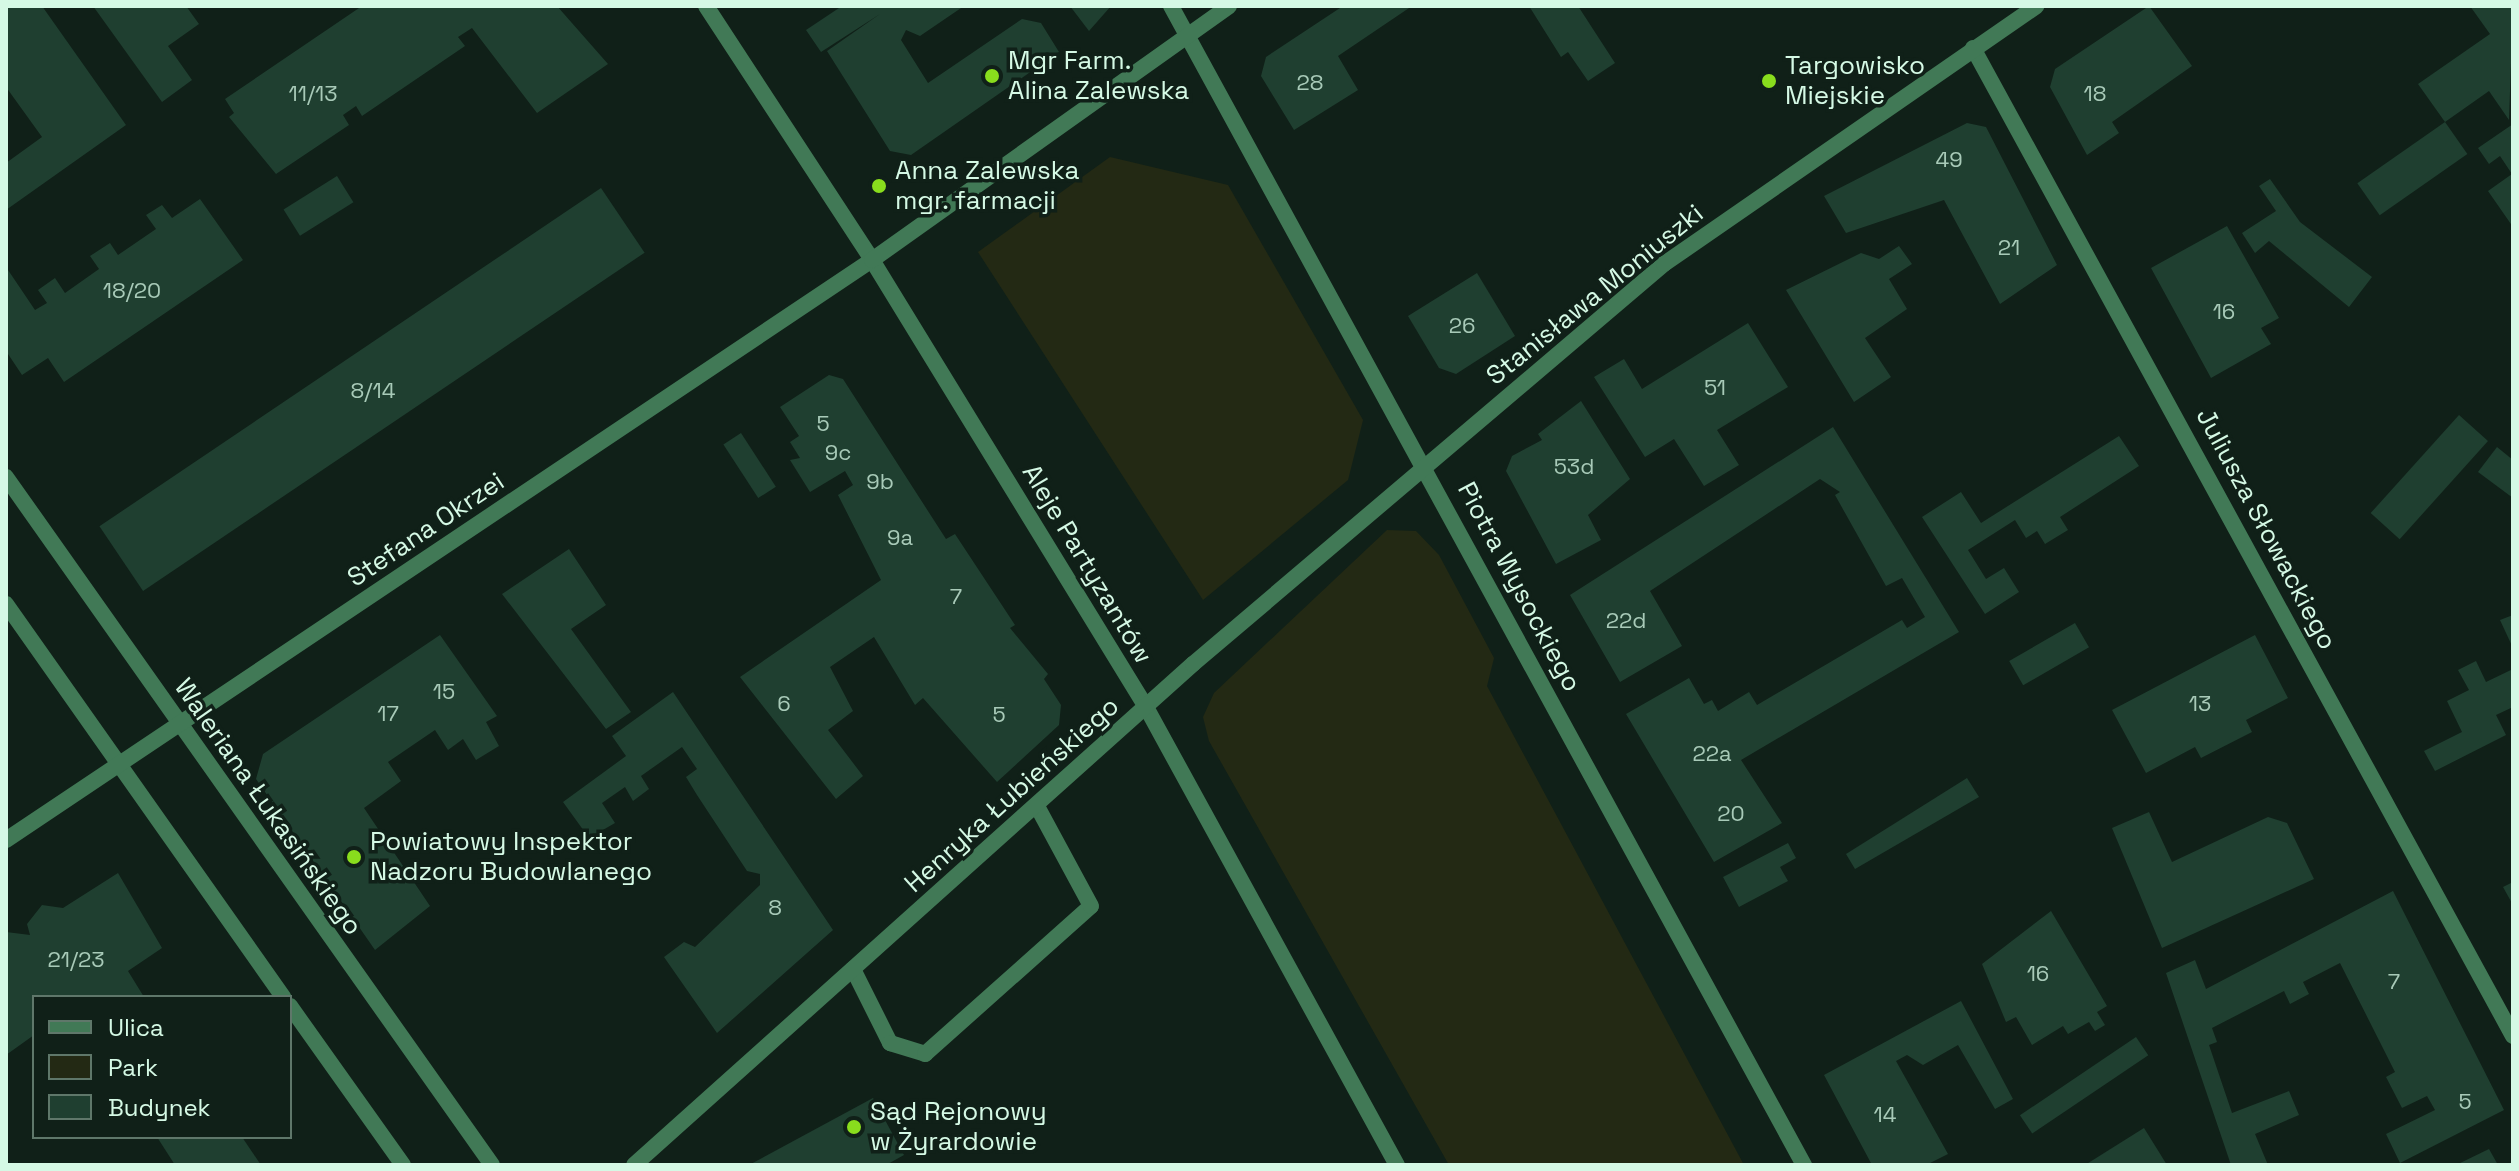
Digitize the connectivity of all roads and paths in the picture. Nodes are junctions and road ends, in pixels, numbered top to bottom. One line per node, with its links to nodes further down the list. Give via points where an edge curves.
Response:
1 (706, 6): 7 (street, Aleje Partyzantów)
2 (1171, 6): 5 (street, Piotra Wysockiego)
3 (1229, 6): 5 (street)
4 (2036, 6): 6 (street, Stanisława Moniuszki)
5 (1189, 33): 7 (street); 8 (street, Piotra Wysockiego)
6 (1973, 48): 8 (street, Stanisława Moniuszki, via 1664,264); 19 (street, Juliusza Słowackiego)
7 (872, 260): 11 (street, Aleje Partyzantów); 12 (street, Stefana Okrzei)
8 (1425, 464): 11 (street, Henryka Łubieńskiego, via 1374,516); 24 (street, Piotra Wysockiego)
9 (6, 477): 12 (street, Waleriana Łukasińskiego)
10 (6, 604): 13 (street)
11 (1146, 707): 14 (street, Henryka Łubieńskiego); 23 (street, Aleje Partyzantów)
12 (178, 725): 13 (street, Stefana Okrzei); 21 (street, Waleriana Łukasińskiego)
13 (119, 766): 15 (street, Stefana Okrzei); 17 (street)
14 (1037, 806): 16 (street, Henryka Łubieńskiego); 16 (street, via 1091,906 925,1054 890,1043)
15 (6, 840)
16 (853, 969): 22 (street, Henryka Łubieńskiego)
17 (282, 995)
18 (292, 1009): 20 (street)
19 (2513, 1036)
20 (403, 1165)
21 (492, 1165)
22 (634, 1165)
23 (1397, 1165)
24 (1804, 1165)

